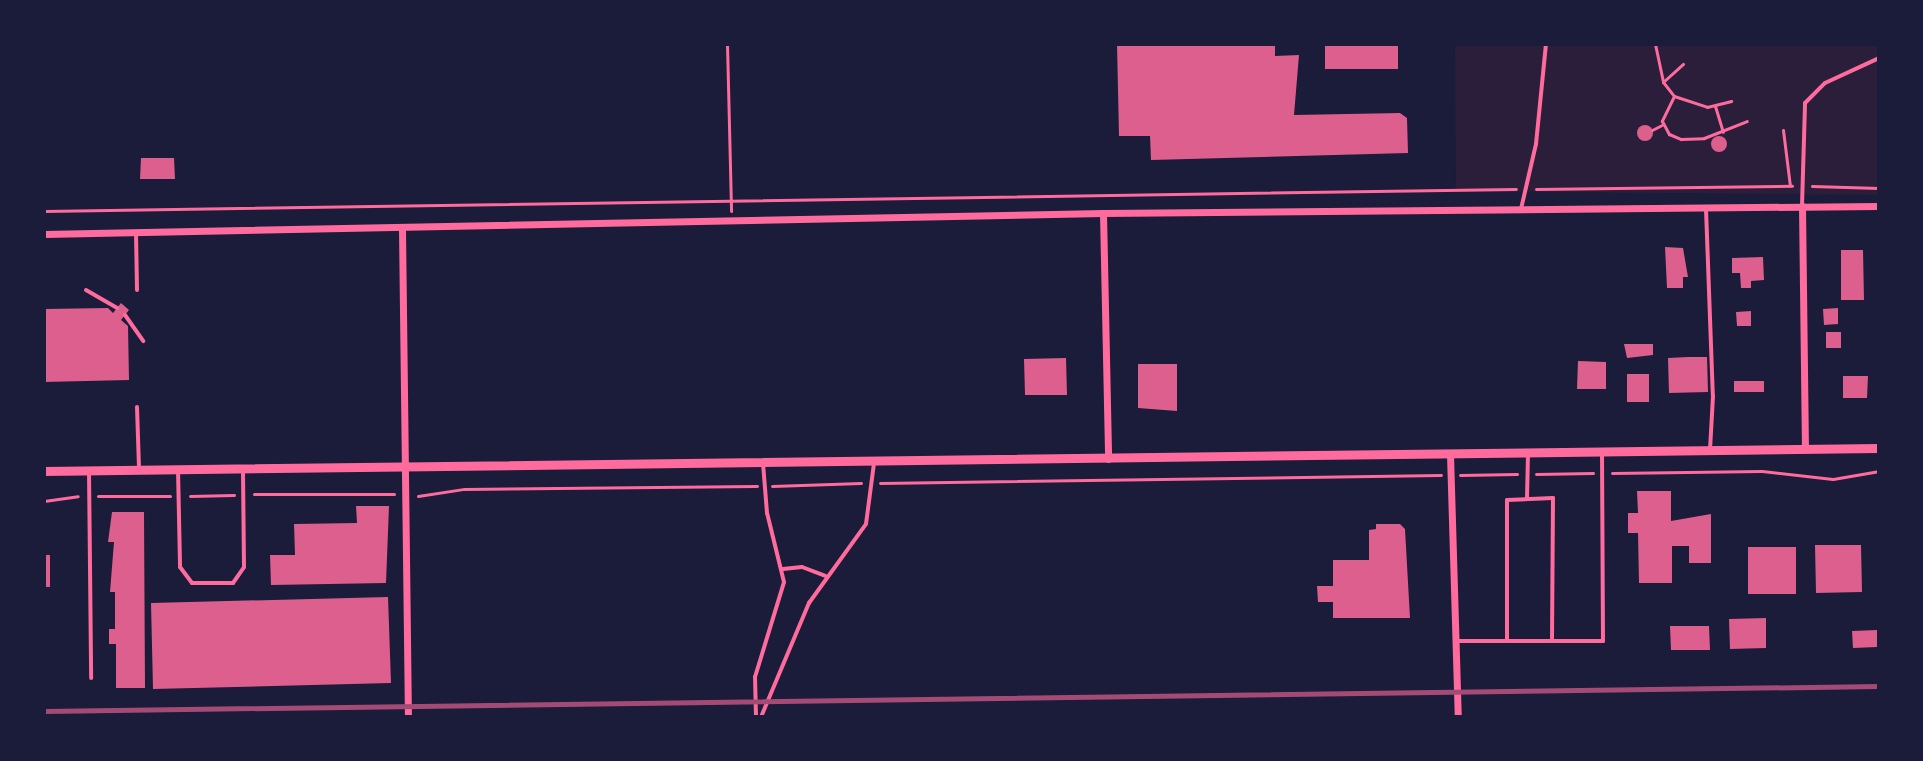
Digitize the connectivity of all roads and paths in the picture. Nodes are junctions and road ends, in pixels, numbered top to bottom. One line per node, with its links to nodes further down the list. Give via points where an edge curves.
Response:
1 (727, 44): 19 (path)
2 (1546, 44): 18 (lane, via 1536,144)
3 (1655, 44): 6 (path)
4 (1879, 58): 16 (lane, via 1825,83 1805,103)
5 (1683, 64): 6 (path)
6 (1663, 82): 7 (path)
7 (1674, 96): 9 (path); 11 (path, via 1663,112)
8 (1731, 101): 9 (path)
9 (1715, 106): 14 (path)
10 (1747, 121): 14 (path)
11 (1662, 125): 12 (path); 14 (path, via 1669,134 1688,140)
12 (1652, 130)
13 (1783, 130): 15 (path)
14 (1723, 132)
15 (1790, 186): 16 (path); 18 (path)
16 (1803, 186): 17 (path); 22 (lane)
17 (1879, 188)
18 (1522, 189): 19 (path); 24 (lane)
19 (730, 201): 20 (path); 28 (path)
20 (496, 204): 25 (path); 26 (path)
21 (1706, 206): 22 (street); 24 (street); 40 (lane, via 1714,405)
22 (1802, 206): 23 (street); 38 (street)
23 (1879, 206)
24 (1521, 209): 27 (street)
25 (44, 211)
26 (496, 212)
27 (1103, 213): 28 (street); 44 (street)
28 (731, 223): 29 (street)
29 (402, 229): 30 (street); 47 (street)
30 (136, 231): 31 (street); 33 (lane)
31 (44, 234)
32 (86, 290): 34 (lane)
33 (137, 290)
34 (117, 308)
35 (125, 315): 36 (lane)
36 (143, 341)
37 (137, 407): 50 (lane)
38 (1805, 448): 39 (street); 40 (street)
39 (1879, 448)
40 (1710, 450): 41 (street)
41 (1602, 452): 42 (street); 54 (lane)
42 (1528, 453): 43 (street); 55 (lane)
43 (1450, 454): 44 (street); 56 (street)
44 (1108, 459): 46 (street)
45 (763, 463): 46 (street); 47 (street); 71 (lane, via 767,513)
46 (874, 463): 72 (lane, via 866,524)
47 (406, 467): 49 (street); 77 (street)
48 (178, 469): 49 (street); 49 (lane, via 180,567 192,583 233,583 244,567); 50 (street)
49 (243, 469)
50 (139, 470): 52 (street)
51 (44, 471): 52 (street)
52 (89, 471): 76 (lane)
53 (1879, 471): 54 (path, via 1833,479 1762,471)
54 (1601, 473): 55 (path); 75 (lane, via 1603,641)
55 (1527, 474): 56 (path); 69 (lane)
56 (1449, 475): 58 (path); 73 (street)
57 (855, 483): 59 (path)
58 (889, 483)
59 (781, 485)
60 (749, 487): 68 (path, via 464,489)
61 (384, 493): 62 (path)
62 (255, 494)
63 (231, 495): 67 (path)
64 (75, 496): 70 (path)
65 (104, 496): 66 (path)
66 (163, 496)
67 (187, 496)
68 (422, 497)
69 (1527, 498): 74 (lane, via 1507,500); 75 (lane, via 1553,498)
70 (44, 501)
71 (783, 569): 72 (lane, via 802,567); 78 (lane, via 782,600 755,677)
72 (825, 576): 78 (lane)
73 (1456, 641): 74 (lane); 79 (street)
74 (1507, 641): 75 (lane)
75 (1552, 641)
76 (91, 678)
77 (408, 717)
78 (759, 717)
79 (1458, 717)

